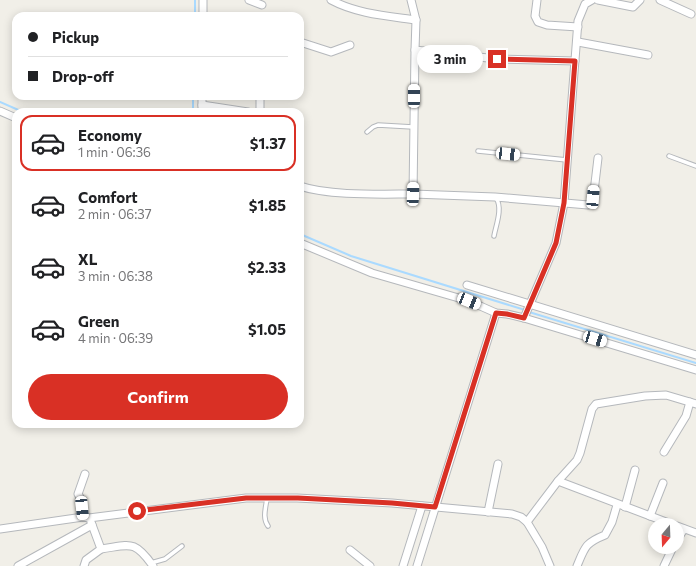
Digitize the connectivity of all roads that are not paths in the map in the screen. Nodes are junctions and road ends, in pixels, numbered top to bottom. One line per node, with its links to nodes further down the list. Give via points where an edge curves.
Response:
1 (204, 0): 11 (street)
2 (249, 0): 10 (street)
3 (331, 0): 13 (street, via 369,13)
4 (411, 0): 13 (street)
5 (537, 0): 14 (street, via 535,16 538,22)
6 (592, 0): 14 (street, via 583,9)
7 (598, 0): 8 (street, via 633,7)
8 (640, 0)
9 (660, 0): 12 (street)
10 (262, 5)
11 (204, 12)
12 (691, 14)
13 (416, 20): 18 (street)
14 (578, 27): 15 (street)
15 (578, 42): 19 (street); 20 (street)
16 (304, 43): 17 (street, via 331,52)
17 (350, 45)
18 (415, 50): 20 (street, via 497,59); 23 (street)
19 (648, 55)
20 (575, 61): 28 (street)
21 (0, 111): 22 (street)
22 (12, 116)
23 (414, 127): 24 (lane, via 378,125); 31 (street)
24 (367, 132)
25 (478, 151): 28 (lane)
26 (669, 156): 29 (lane)
27 (598, 158): 33 (street, via 591,203)
28 (568, 160): 33 (street)
29 (696, 166)
30 (304, 187): 31 (street, via 332,192)
31 (413, 194): 32 (street)
32 (495, 198): 33 (street); 34 (lane, via 499,203 499,209)
33 (564, 203): 37 (street, via 556,243)
34 (494, 236)
35 (304, 245): 38 (street, via 359,268 469,301)
36 (467, 285): 37 (street)
37 (530, 305): 39 (street); 40 (street)
38 (496, 313): 39 (street); 52 (street)
39 (524, 318): 41 (street)
40 (696, 354)
41 (696, 370)
42 (693, 403): 43 (street); 47 (street, via 666,395 645,396 593,406 577,460)
43 (664, 452)
44 (498, 464): 54 (street)
45 (635, 470): 53 (street)
46 (84, 474): 57 (street, via 78,494)
47 (558, 481): 50 (street); 58 (street)
48 (663, 483): 55 (street)
49 (267, 498): 51 (street, via 313,498); 57 (street, via 225,500); 59 (lane, via 264,517)
50 (617, 504): 53 (street); 74 (street, via 605,535 586,545)
51 (423, 506): 52 (street); 71 (street)
52 (434, 507): 54 (street); 72 (street)
53 (625, 507): 55 (street)
54 (488, 512): 58 (street, via 512,514)
55 (650, 516): 56 (street)
56 (655, 518)
57 (88, 520): 60 (street); 64 (street); 69 (street)
58 (527, 522): 73 (street)
59 (268, 526)
60 (0, 529)
61 (684, 529): 62 (street)
62 (696, 533)
63 (182, 546): 67 (lane)
64 (101, 549): 67 (street, via 133,546); 70 (street, via 86,560)
65 (350, 550): 68 (street)
66 (670, 554): 75 (street)
67 (152, 564)
68 (365, 565)
69 (18, 566)
70 (84, 566)
71 (403, 566)
72 (417, 566)
73 (550, 566)
74 (577, 566)
75 (664, 566)

